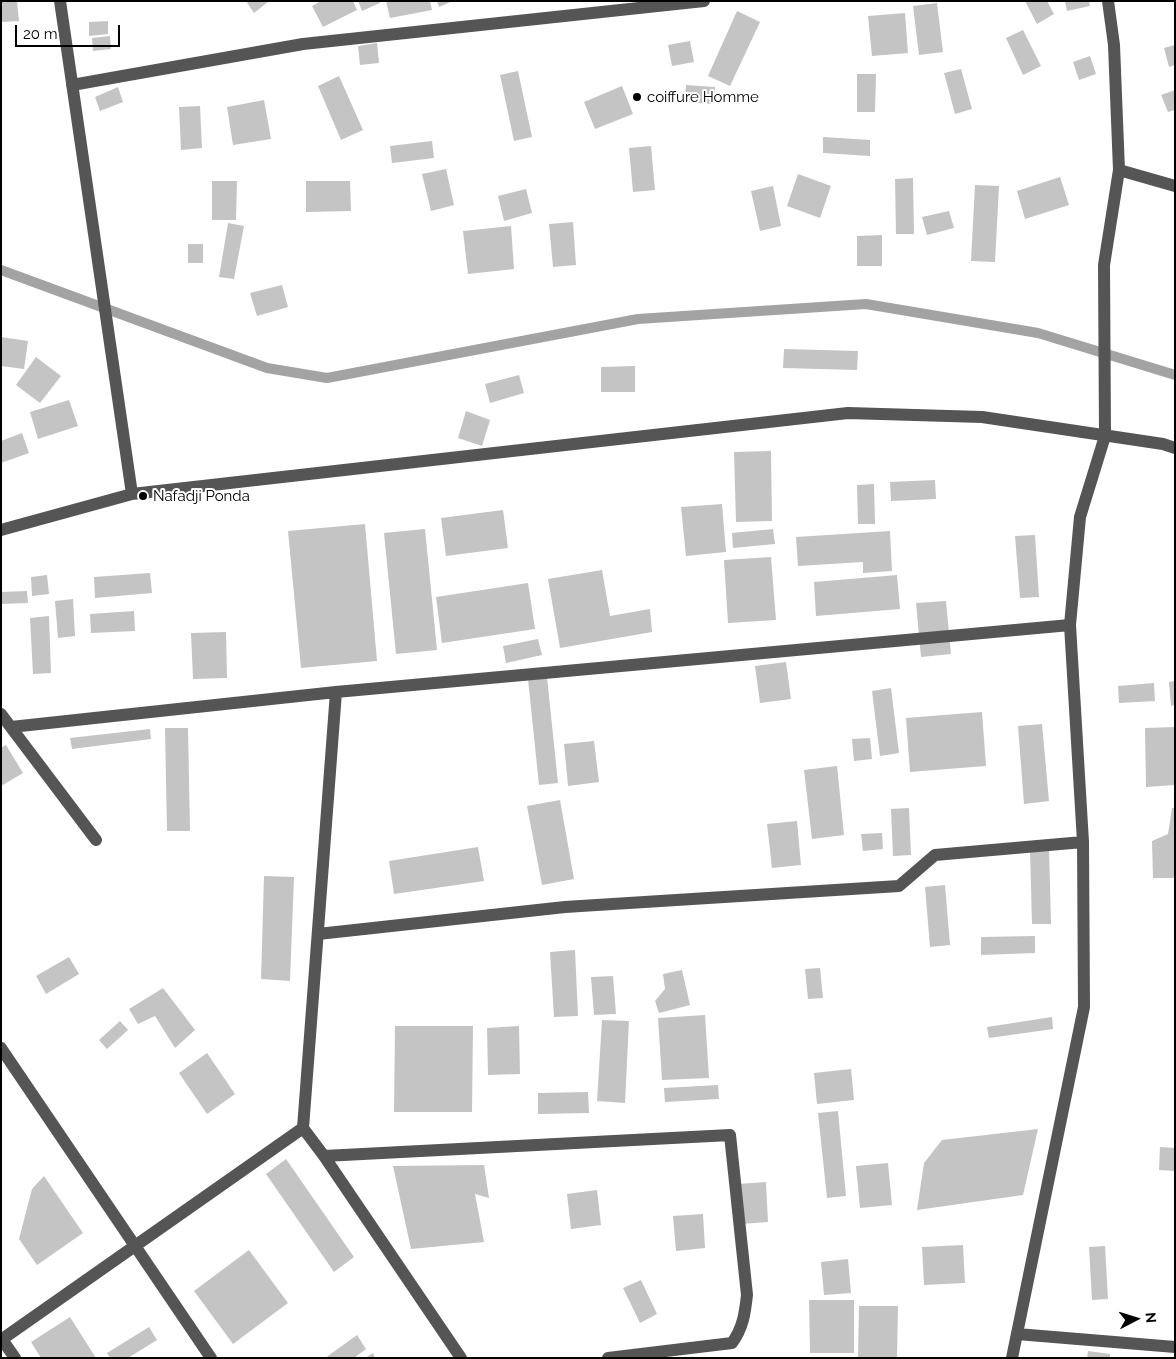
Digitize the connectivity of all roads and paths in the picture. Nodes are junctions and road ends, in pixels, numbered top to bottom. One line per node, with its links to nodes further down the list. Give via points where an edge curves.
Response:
1 (60, 1): 4 (street)
2 (704, 1): 4 (street, via 303,44)
3 (1108, 1): 5 (street, via 1114,45)
4 (72, 85): 9 (street)
5 (1119, 170): 6 (street); 7 (street, via 1104,265)
6 (1175, 186)
7 (1105, 436): 8 (street); 9 (street, via 982,417 848,413); 11 (street, via 1080,517)
8 (1175, 448)
9 (132, 494): 10 (street)
10 (1, 530)
11 (1070, 625): 12 (street); 16 (street)
12 (336, 692): 14 (street); 17 (street)
13 (1, 714): 14 (street)
14 (11, 727): 15 (street)
15 (96, 840)
16 (1083, 842): 17 (street, via 935,855 899,886 565,907); 22 (street, via 1084,1007)
17 (318, 934): 19 (street)
18 (1, 1048): 21 (street)
19 (303, 1128): 20 (street); 21 (street)
20 (324, 1156): 27 (street); 28 (street, via 730,1135 747,1296 739,1333 732,1343)
21 (135, 1246): 23 (street); 26 (street)
22 (1017, 1334): 24 (street); 29 (street)
23 (2, 1339): 25 (street)
24 (1175, 1347)
25 (15, 1358)
26 (211, 1358)
27 (461, 1358)
28 (608, 1358)
29 (1012, 1358)

